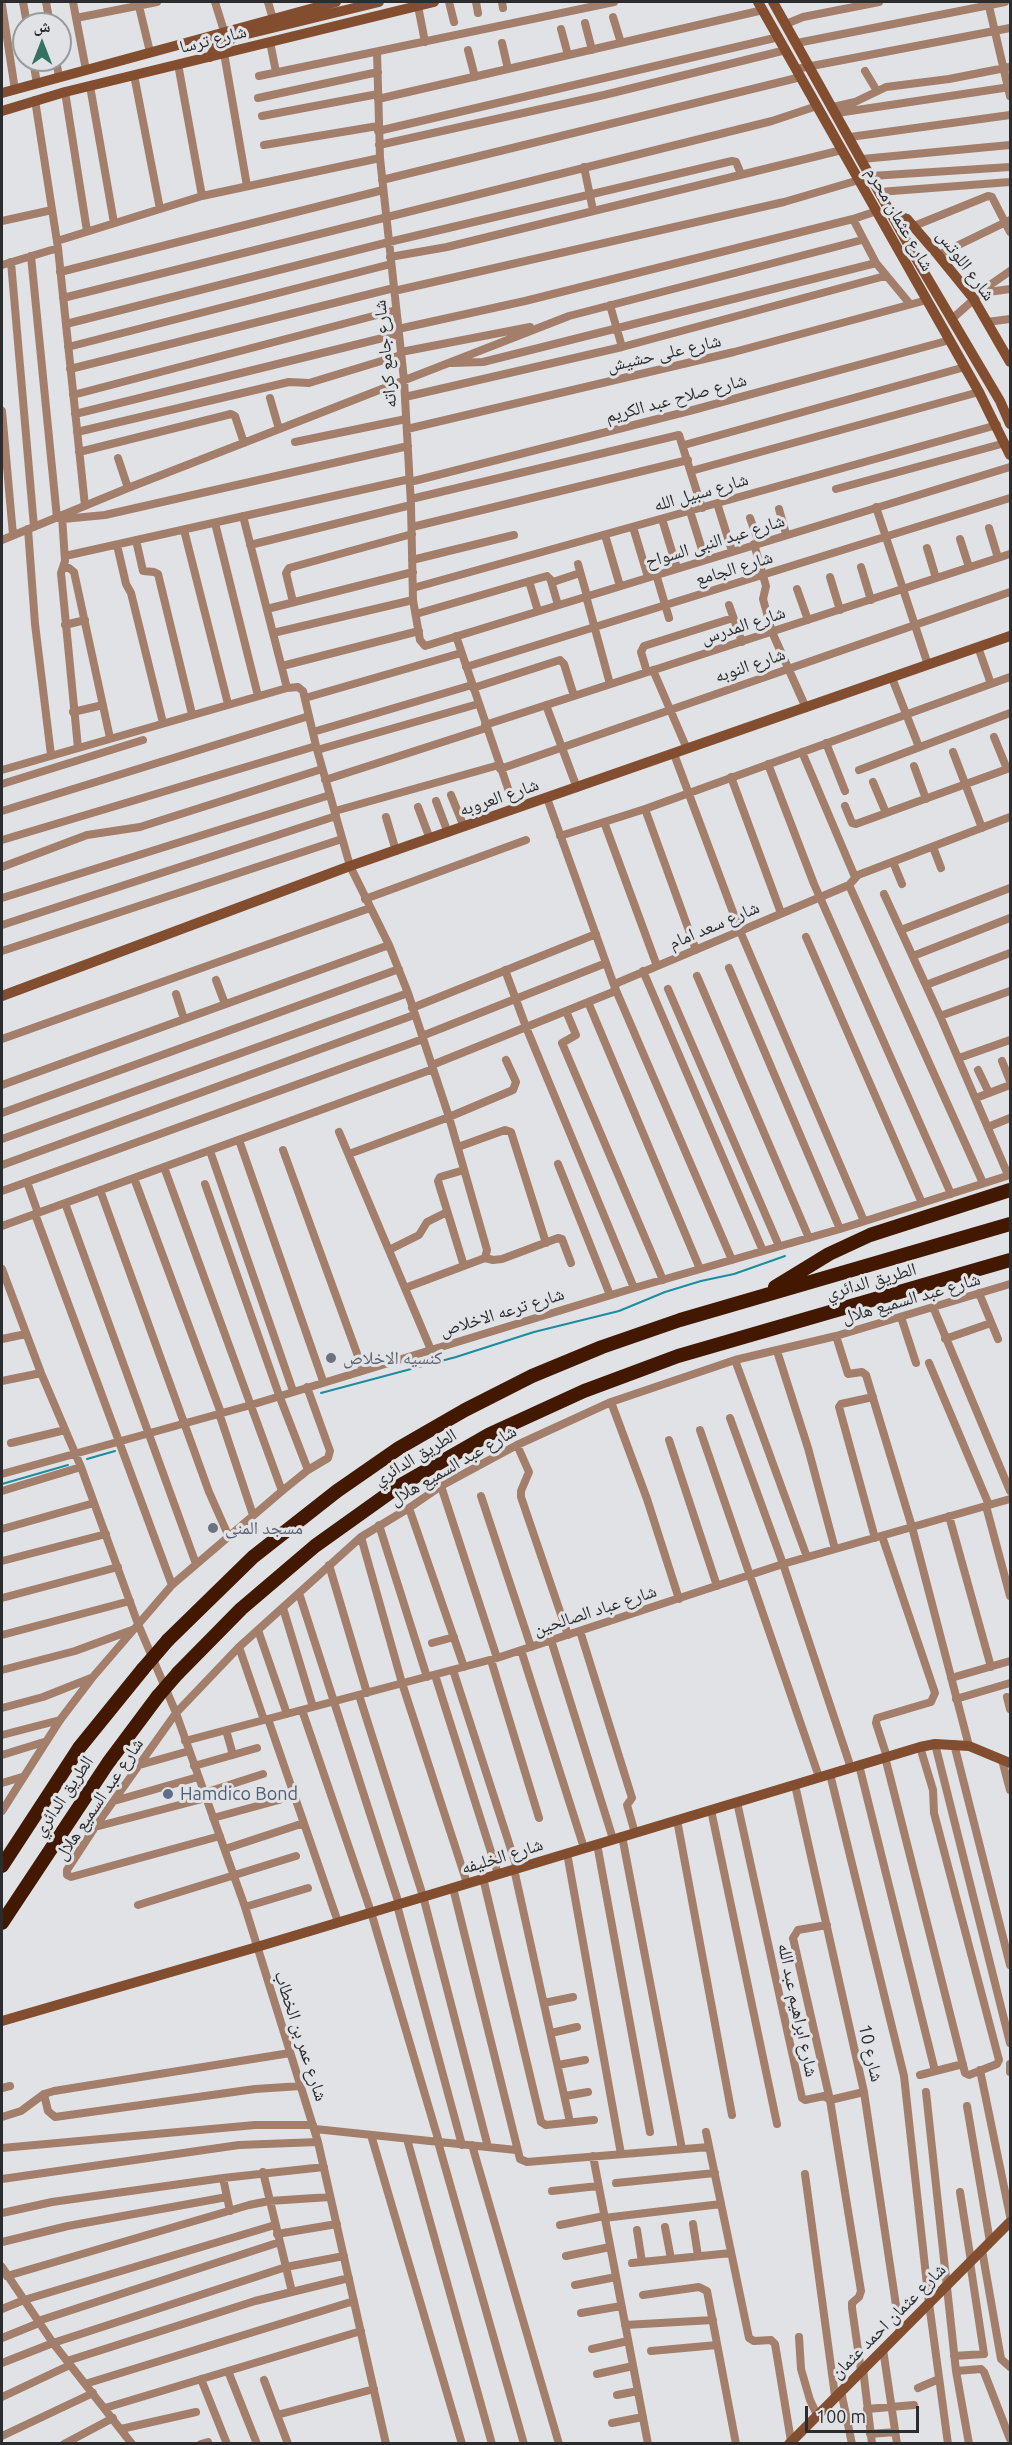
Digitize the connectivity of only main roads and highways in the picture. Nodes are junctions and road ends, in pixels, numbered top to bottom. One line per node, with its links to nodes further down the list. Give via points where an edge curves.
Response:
1 (333, 2): 5 (main road, شارع ترسا)
2 (379, 2): 7 (main road, via 235,38 216,47)
3 (434, 2): 7 (main road, شارع ترسا)
4 (773, 2): 11 (main road, شارع عثمان محرم)
5 (309, 5): 8 (main road, شارع ترسا, via 273,19)
6 (761, 6): 10 (main road, شارع عثمان محرم)
7 (210, 57): 9 (main road, شارع ترسا)
8 (2, 93)
9 (2, 111)
10 (877, 211): 11 (main road, شارع اللوتس); 14 (main road, شارع عثمان محرم)
11 (890, 212): 12 (main road, شارع اللوتس, via 907,219 976,296); 13 (main road, شارع عثمان محرم)
12 (1009, 357)
13 (1011, 424)
14 (1011, 455)
15 (1011, 636): 16 (main road, شارع العروبه, via 350,866)
16 (2, 996)
17 (1011, 1190): 20 (highway, via 870,1235 807,1266)
18 (1011, 1224): 20 (highway, الطريق الدائري)
19 (1011, 1260): 23 (highway, الطريق الدائري, bridge, via 678,1356 595,1386 521,1419 429,1468 342,1525 262,1590 158,1696 108,1762)
20 (764, 1294): 22 (highway, الطريق الدائري, bridge, via 602,1347 532,1376 418,1437 344,1485 253,1557 168,1640 79,1748)
21 (1006, 1761): 24 (main road, شارع الخليفه, via 954,1743 920,1747)
22 (2, 1866)
23 (2, 1923)
24 (2, 2021)
25 (1010, 2223): 26 (main road, شارع عثمان احمد عثمان)
26 (790, 2442)

